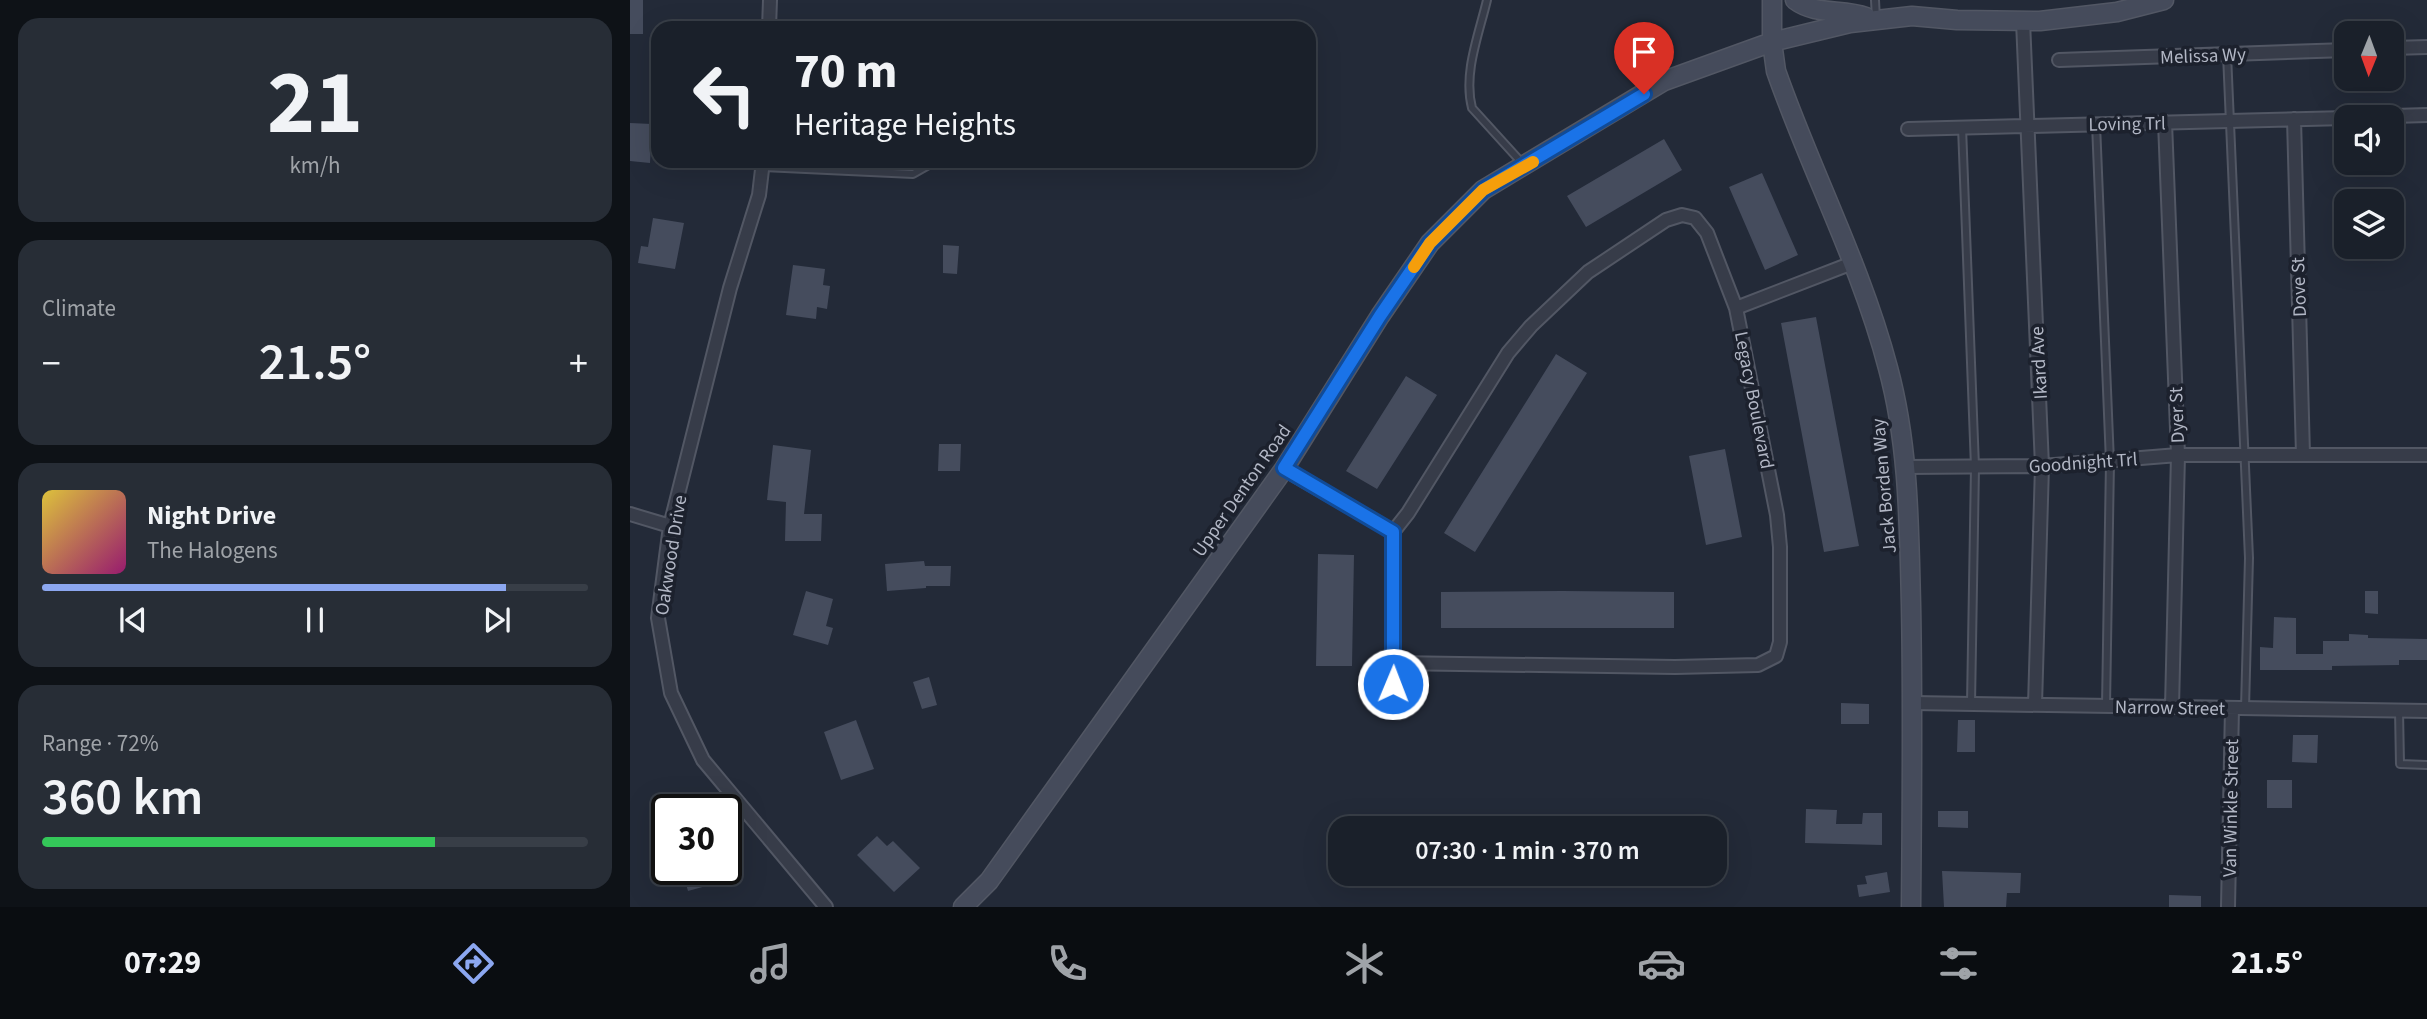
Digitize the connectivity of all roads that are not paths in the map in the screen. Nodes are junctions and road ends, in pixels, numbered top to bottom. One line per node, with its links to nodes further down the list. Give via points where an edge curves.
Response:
1 (769, 0): 8 (street)
2 (1487, 0): 26 (lane, via 1468,81 1469,97 1472,108)
3 (1772, 0): 10 (street, Jack Borden Way)
4 (1795, 0): 7 (street, via 1805,8 1854,12)
5 (1875, 0): 7 (lane)
6 (2164, 0): 9 (street, Upper Denton Road, via 2117,12)
7 (1876, 20): 9 (street, Upper Denton Road, via 1912,16); 10 (street, Upper Denton Road)
8 (769, 21)
9 (2023, 21): 23 (street, Ikard Ave)
10 (1772, 42): 26 (street, Upper Denton Road, via 1664,81); 30 (street, Jack Borden Way, via 1787,102)
11 (2427, 47): 12 (street)
12 (2404, 48)
13 (2334, 50): 14 (street, Melissa Wy)
14 (2227, 54): 15 (street, Melissa Wy); 20 (lane)
15 (2059, 60)
16 (2404, 116): 17 (street)
17 (2427, 116)
18 (2334, 118): 19 (street, Loving Trl)
19 (2294, 119): 20 (street, Loving Trl); 34 (street, Dove St)
20 (2230, 121): 21 (street, Loving Trl); 33 (lane)
21 (2165, 122): 22 (street, Loving Trl); 32 (street, Dyer St)
22 (2096, 124): 23 (street, Loving Trl); 36 (lane)
23 (2027, 126): 24 (street, Loving Trl); 37 (street, Ikard Ave)
24 (1962, 127): 25 (street, Loving Trl); 39 (lane)
25 (1908, 129)
26 (1526, 167): 40 (street, Upper Denton Road, via 1483,190 1430,243)
27 (762, 168): 42 (street, Oakwood Drive, via 759,195 730,288)
28 (822, 168): 29 (lane, via 913,174)
29 (924, 168)
30 (1855, 262): 31 (street); 38 (street, Jack Borden Way, via 1888,368)
31 (1736, 307): 43 (street, Legacy Boulevard, via 1707,233 1695,219 1682,215 1666,220 1620,249 1588,272 1508,353); 44 (street, Legacy Boulevard, via 1778,526 1780,642 1776,656 1758,665)
32 (2178, 455): 33 (street, Goodnight Trl); 36 (street, Goodnight Trl); 50 (street, Dyer St)
33 (2245, 455): 34 (street, Goodnight Trl); 51 (lane, via 2249,558)
34 (2303, 455): 35 (street, Goodnight Trl)
35 (2427, 455)
36 (2110, 462): 37 (street, Goodnight Trl); 49 (lane)
37 (2042, 466): 39 (street, Goodnight Trl); 48 (street, Ikard Ave)
38 (1906, 467): 39 (street, Goodnight Trl); 46 (street, Jack Borden Way)
39 (1975, 467): 47 (lane)
40 (1284, 468): 43 (street); 56 (street, Upper Denton Road, via 989,881)
41 (630, 514): 42 (street)
42 (670, 526): 55 (street, Oakwood Drive, via 658,618 671,693 703,760)
43 (1393, 532): 44 (street)
44 (1394, 663): 45 (street)
45 (1393, 684)
46 (1913, 704): 47 (street, Narrow Street); 57 (street, Jack Borden Way)
47 (1971, 704): 48 (street, Narrow Street)
48 (2035, 705): 49 (street, Narrow Street)
49 (2106, 706): 50 (street, Narrow Street)
50 (2172, 707): 51 (street, Narrow Street)
51 (2238, 708): 52 (street, Narrow Street); 58 (street, Van Winkle Street)
52 (2399, 710): 53 (street, Narrow Street); 54 (lane, via 2400,764)
53 (2427, 710)
54 (2427, 765)
55 (825, 907)
56 (963, 907)
57 (1911, 907)
58 (2228, 907)

